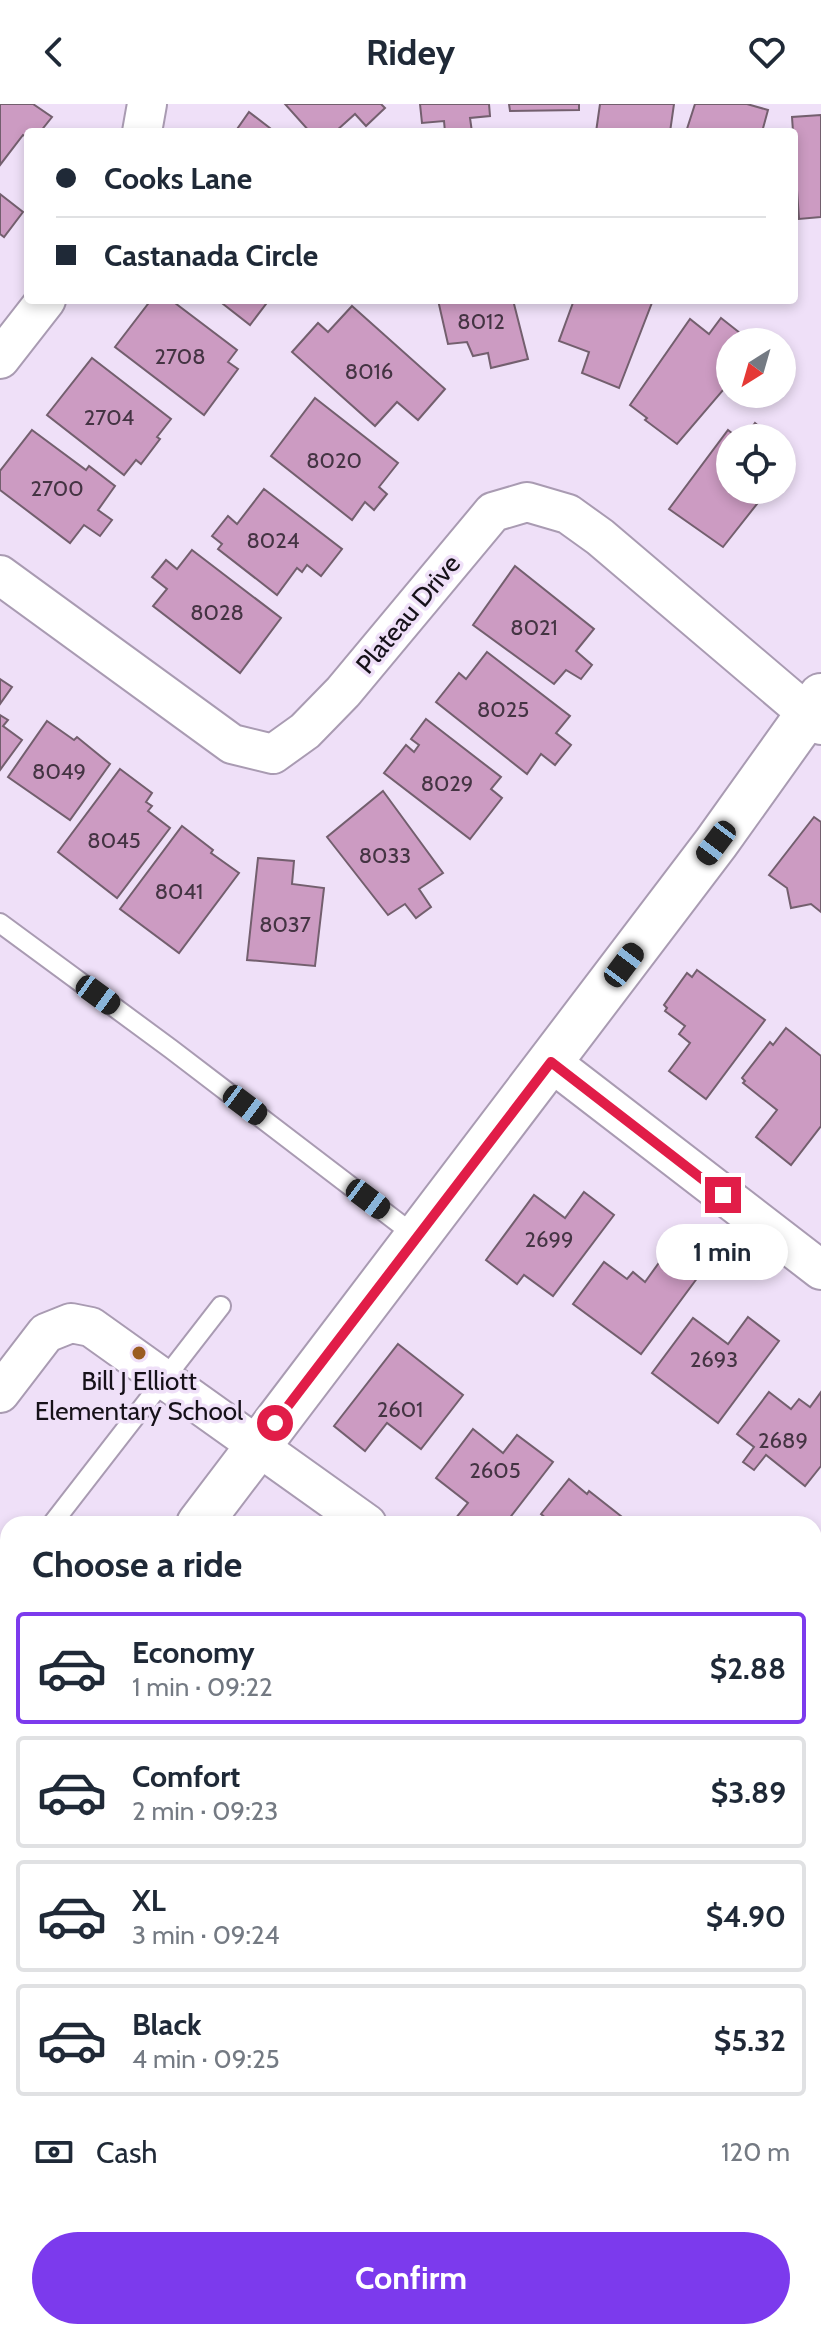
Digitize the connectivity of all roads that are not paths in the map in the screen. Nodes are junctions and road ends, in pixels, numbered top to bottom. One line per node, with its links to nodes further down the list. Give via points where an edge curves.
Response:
1 (147, 104): 2 (street)
2 (143, 128)
3 (43, 304): 4 (street)
4 (0, 359)
5 (0, 575): 6 (street, Plateau Drive, via 232,744 273,754 343,692 493,512 527,502 568,514 600,537)
6 (817, 712): 8 (main road)
7 (0, 923): 9 (lane)
8 (551, 1062): 9 (main road); 10 (street)
9 (417, 1237): 14 (main road)
10 (821, 1270)
11 (221, 1306): 12 (lane)
12 (163, 1379): 13 (street, via 91,1327 71,1323 46,1333); 14 (street); 15 (lane)
13 (0, 1393)
14 (258, 1446): 16 (main road); 17 (street)
15 (58, 1516)
16 (205, 1516)
17 (356, 1516)

